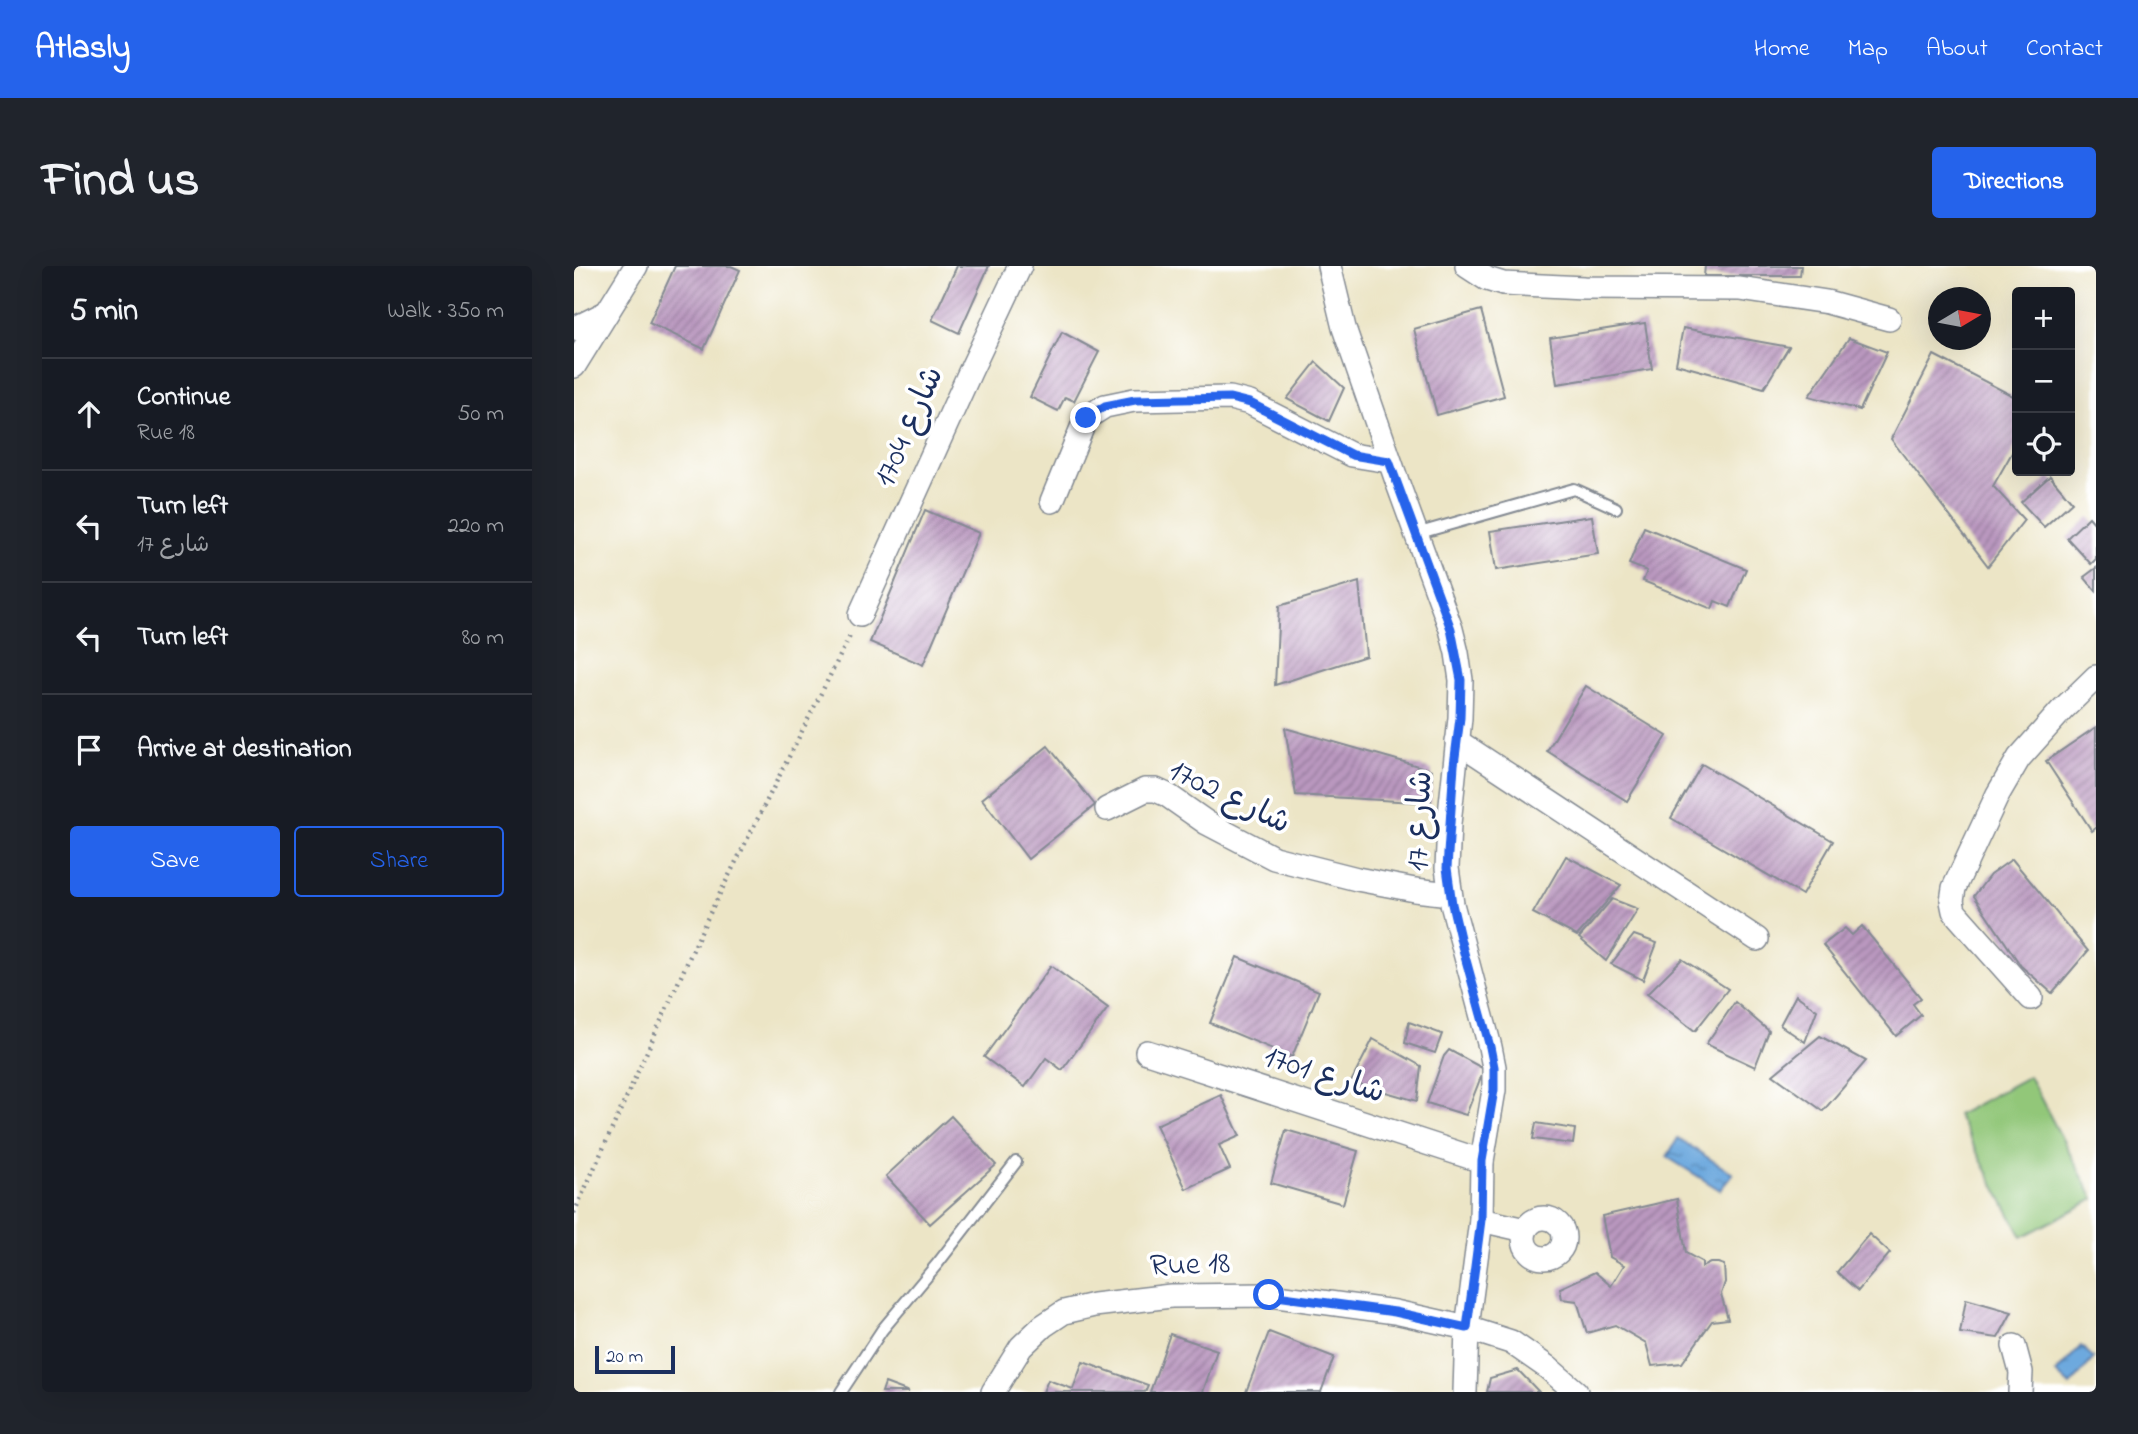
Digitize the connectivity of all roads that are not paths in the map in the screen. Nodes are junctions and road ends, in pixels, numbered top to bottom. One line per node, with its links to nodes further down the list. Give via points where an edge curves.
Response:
1 (635, 266): 5 (street)
2 (1020, 266): 13 (street, شارع 1704)
3 (1329, 266): 9 (street, شارع 17, via 1343,328)
4 (1467, 266): 6 (street, via 1487,279 1512,285 1740,289 1827,302)
5 (606, 313): 7 (street); 8 (street)
6 (1889, 318)
7 (574, 329)
8 (574, 366)
9 (1389, 461): 10 (street, via 1352,455 1250,403 1230,398 1135,400 1105,406 1086,418); 12 (street, شارع 17)
10 (1052, 501)
11 (1616, 508): 12 (lane, via 1574,489)
12 (1416, 534): 15 (street, شارع 17, via 1457,653 1461,680)
13 (860, 615)
14 (2096, 677): 19 (street, via 2020,758 1952,891 1958,916)
15 (1457, 741): 17 (street, شارع 17, via 1447,848); 18 (street)
16 (1107, 809): 17 (street, شارع 1702, via 1145,790 1156,790 1275,858 1357,879)
17 (1450, 894): 21 (street, شارع 17, via 1494,1067)
18 (1757, 939)
19 (2031, 998)
20 (1147, 1052): 21 (street, شارع 1701)
21 (1482, 1161): 23 (street, شارع 17)
22 (1016, 1162): 27 (lane, via 882,1330)
23 (1481, 1220): 24 (street); 25 (street, شارع 17)
24 (1525, 1230)
25 (1467, 1328): 28 (street, Rue 18, via 1395,1312 1269,1295 1171,1296 1094,1304 1064,1312 1042,1326 1021,1347); 29 (street, شارع 17); 30 (street, Rue 18, via 1511,1342)
26 (2014, 1346): 31 (street)
27 (841, 1392)
28 (993, 1392)
29 (1465, 1392)
30 (1576, 1392)
31 (2020, 1392)

